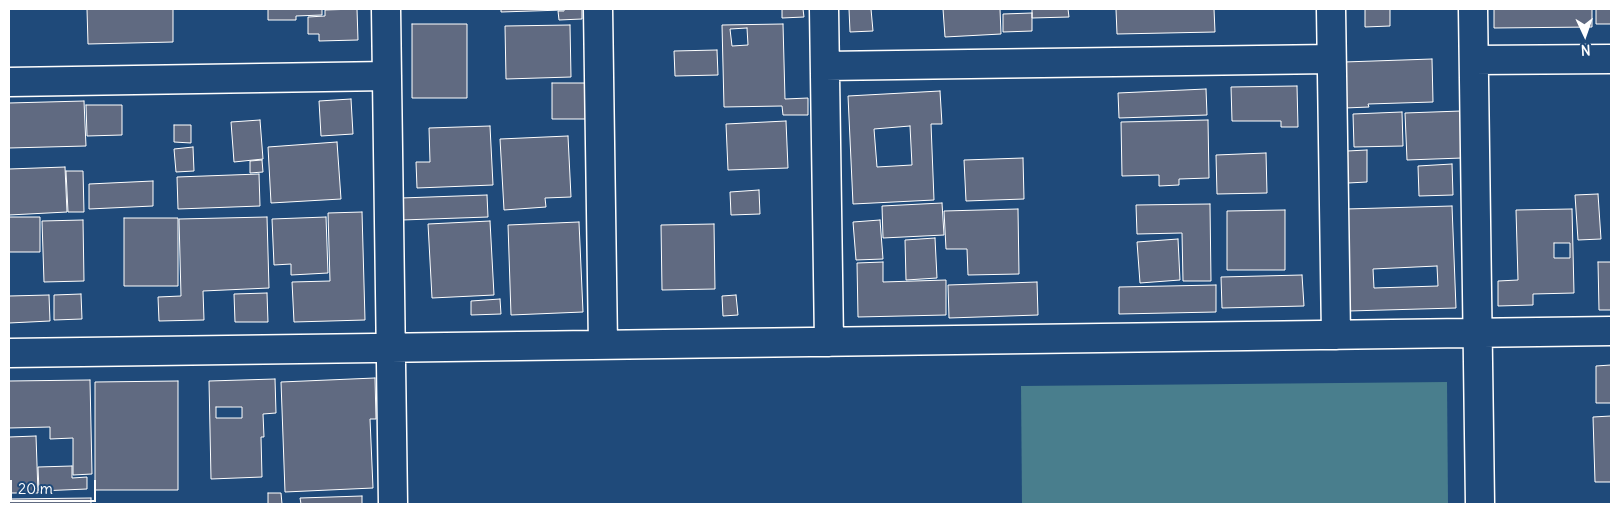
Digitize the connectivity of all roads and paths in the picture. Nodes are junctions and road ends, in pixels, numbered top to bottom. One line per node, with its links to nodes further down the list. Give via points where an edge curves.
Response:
1 (386, 9): 10 (street)
2 (598, 9): 16 (street)
3 (824, 9): 9 (street)
4 (1331, 9): 6 (street)
5 (1473, 9): 8 (street)
6 (1331, 59): 9 (street); 14 (street)
7 (1611, 59): 8 (street)
8 (1474, 60): 13 (street)
9 (825, 66): 15 (street)
10 (387, 76): 11 (street); 17 (street)
11 (9, 82)
12 (1611, 331): 13 (street)
13 (1478, 333): 14 (street); 20 (street)
14 (1336, 335): 15 (street)
15 (829, 342): 16 (street)
16 (603, 345): 17 (street)
17 (390, 348): 18 (street); 19 (street)
18 (9, 353)
19 (393, 504)
20 (1480, 504)

